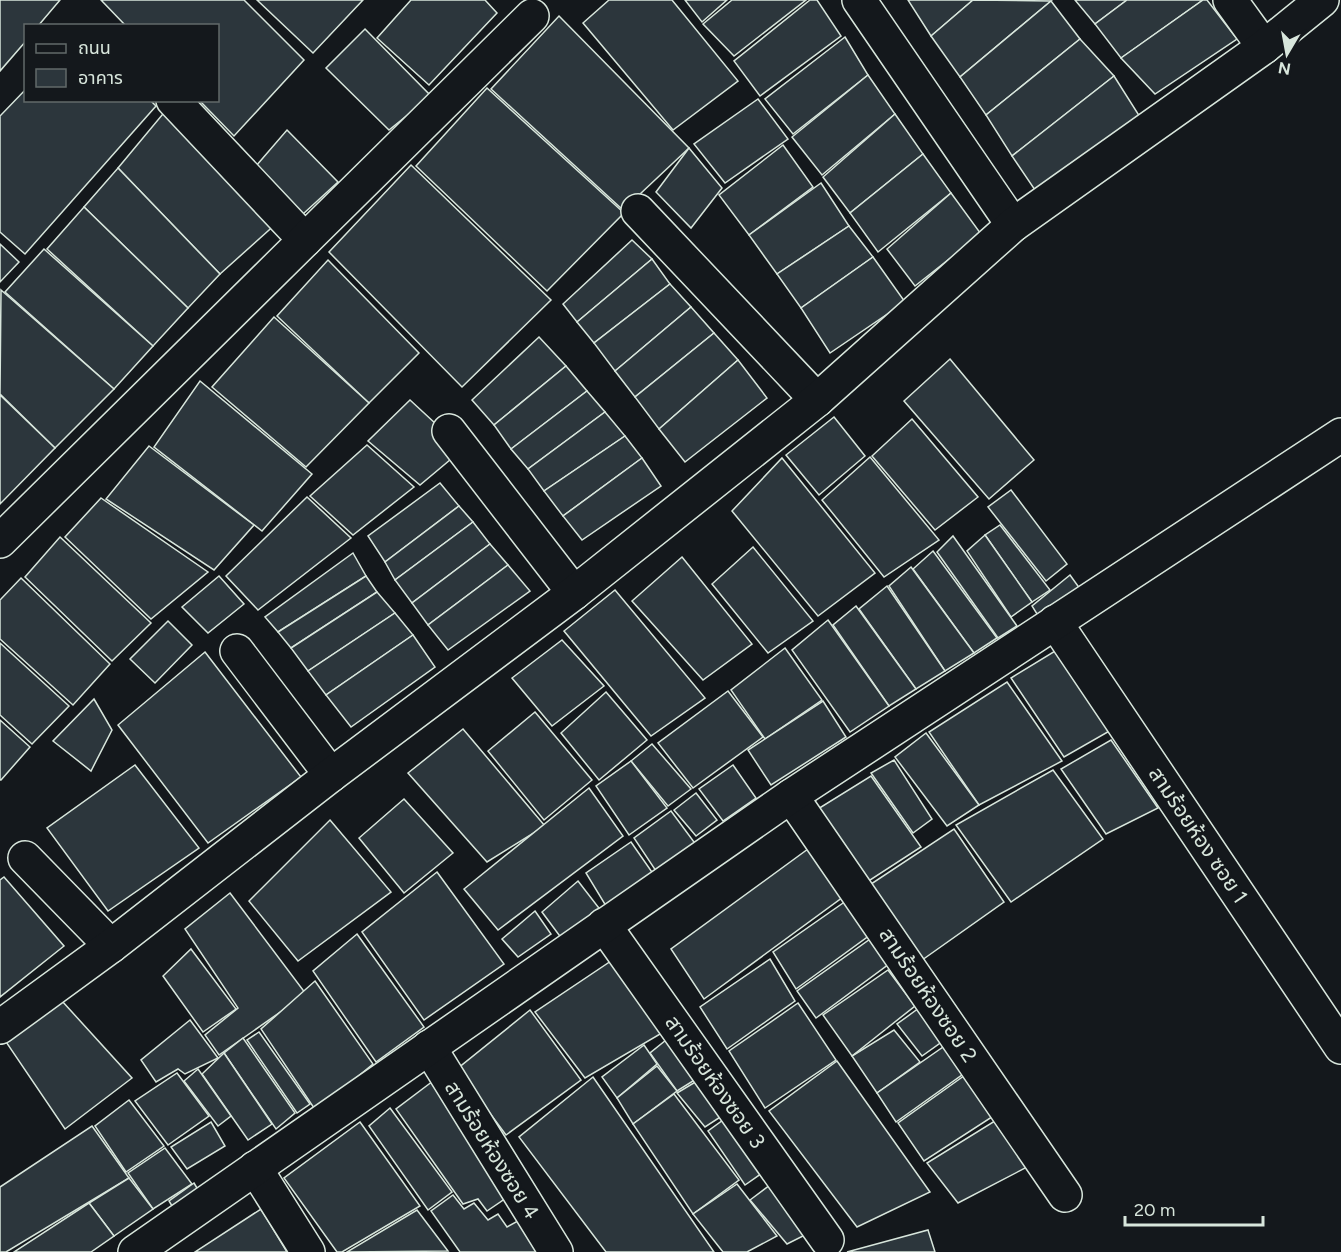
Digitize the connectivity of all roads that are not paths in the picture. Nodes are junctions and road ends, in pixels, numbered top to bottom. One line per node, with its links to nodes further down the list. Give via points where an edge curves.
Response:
1 (859, 0): 8 (street)
2 (1230, 0): 5 (street)
3 (1322, 0): 5 (street)
4 (532, 16): 9 (street)
5 (1264, 47): 8 (street)
6 (175, 102): 9 (street)
7 (638, 211): 10 (street)
8 (1013, 225): 10 (street)
9 (305, 240): 13 (street)
10 (817, 400): 14 (street)
11 (449, 431): 14 (street)
12 (1341, 435): 15 (street)
13 (0, 541)
14 (574, 593): 17 (street)
15 (1054, 622): 18 (street); 24 (street, สามร้อยห้อง ซอย 1)
16 (237, 651): 17 (street)
17 (330, 775): 21 (street)
18 (791, 796): 20 (street); 26 (street, สามร้อยห้องซอย 2)
19 (25, 858): 21 (street)
20 (604, 925): 23 (street); 27 (street, สามร้อยห้องซอย 3)
21 (111, 946): 22 (street)
22 (0, 1027)
23 (429, 1047): 25 (street); 30 (street, สามร้อยห้องซอย 4)
24 (1341, 1047)
25 (255, 1168): 28 (street); 29 (street)
26 (1065, 1195)
27 (827, 1240)
28 (135, 1252)
29 (308, 1252)
30 (556, 1252)

